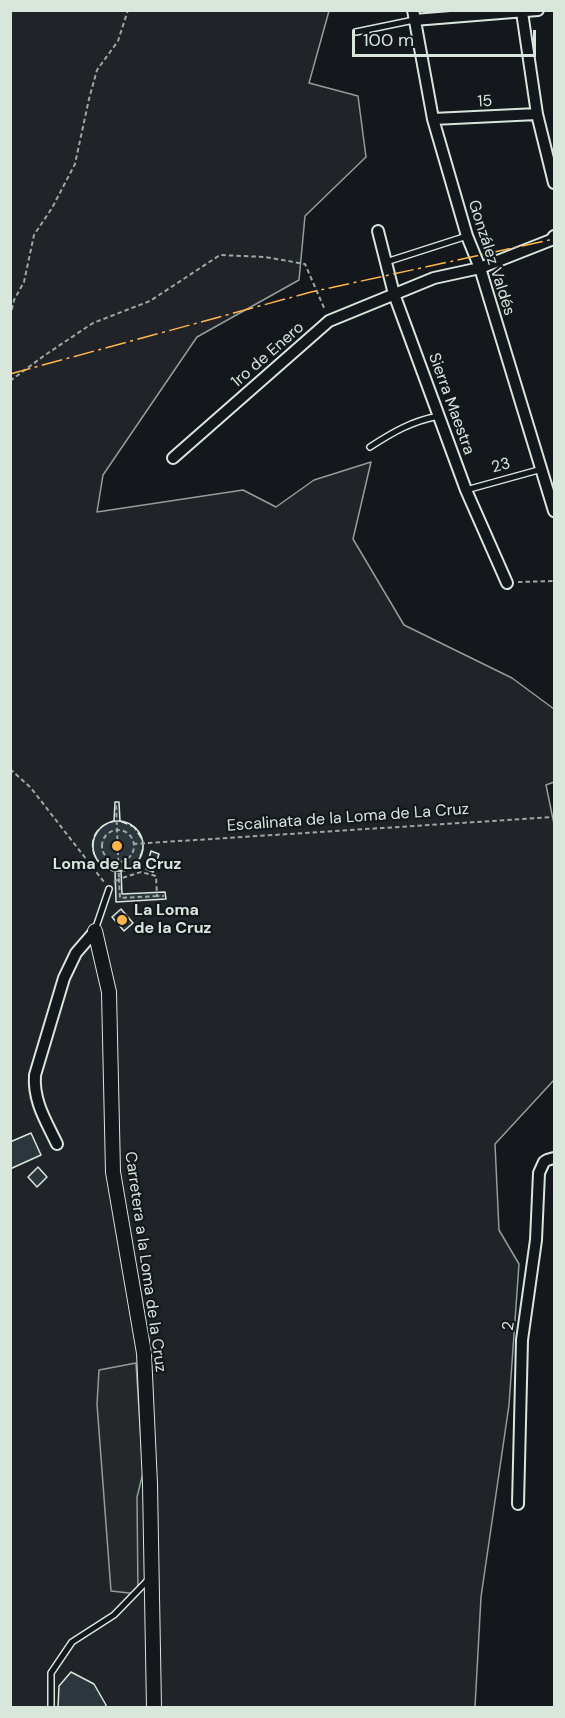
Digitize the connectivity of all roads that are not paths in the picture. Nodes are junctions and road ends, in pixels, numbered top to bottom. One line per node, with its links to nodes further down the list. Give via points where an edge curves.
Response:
1 (538, 10): 2 (street)
2 (522, 11): 3 (street); 6 (street)
3 (470, 13): 4 (street)
4 (413, 15): 5 (lane); 7 (street, González Valdés)
5 (356, 32)
6 (537, 114): 7 (street, 15); 8 (street)
7 (433, 119): 10 (street, González Valdés)
8 (555, 183)
9 (378, 231): 12 (street, Sierra Maestra)
10 (467, 236): 12 (lane); 13 (street, González Valdés)
11 (555, 236): 13 (street, 1ro de Enero)
12 (385, 263): 14 (street, Sierra Maestra)
13 (480, 268): 14 (street, 1ro de Enero, via 434,278); 18 (street, González Valdés)
14 (394, 294): 15 (street, Sierra Maestra); 17 (street, 1ro de Enero, via 329,321)
15 (439, 416): 16 (lane, via 405,425); 19 (street, Sierra Maestra)
16 (370, 447)
17 (173, 458)
18 (543, 469): 19 (lane, 23); 20 (street, González Valdés)
19 (466, 490): 21 (street, Sierra Maestra)
20 (555, 511)
21 (507, 583)
22 (110, 889): 23 (lane)
23 (95, 931): 24 (street, via 76,953 64,978 35,1076 37,1103); 27 (street, Carretera a la Loma de la Cruz, via 109,992 113,1172 144,1353)
24 (57, 1144)
25 (553, 1158): 26 (street, 2, via 544,1162 539,1173 536,1240 522,1340)
26 (518, 1504)
27 (152, 1575): 28 (lane, via 114,1616 72,1642 51,1673); 29 (street, Carretera a la Loma de la Cruz)
28 (51, 1707)
29 (154, 1707)

